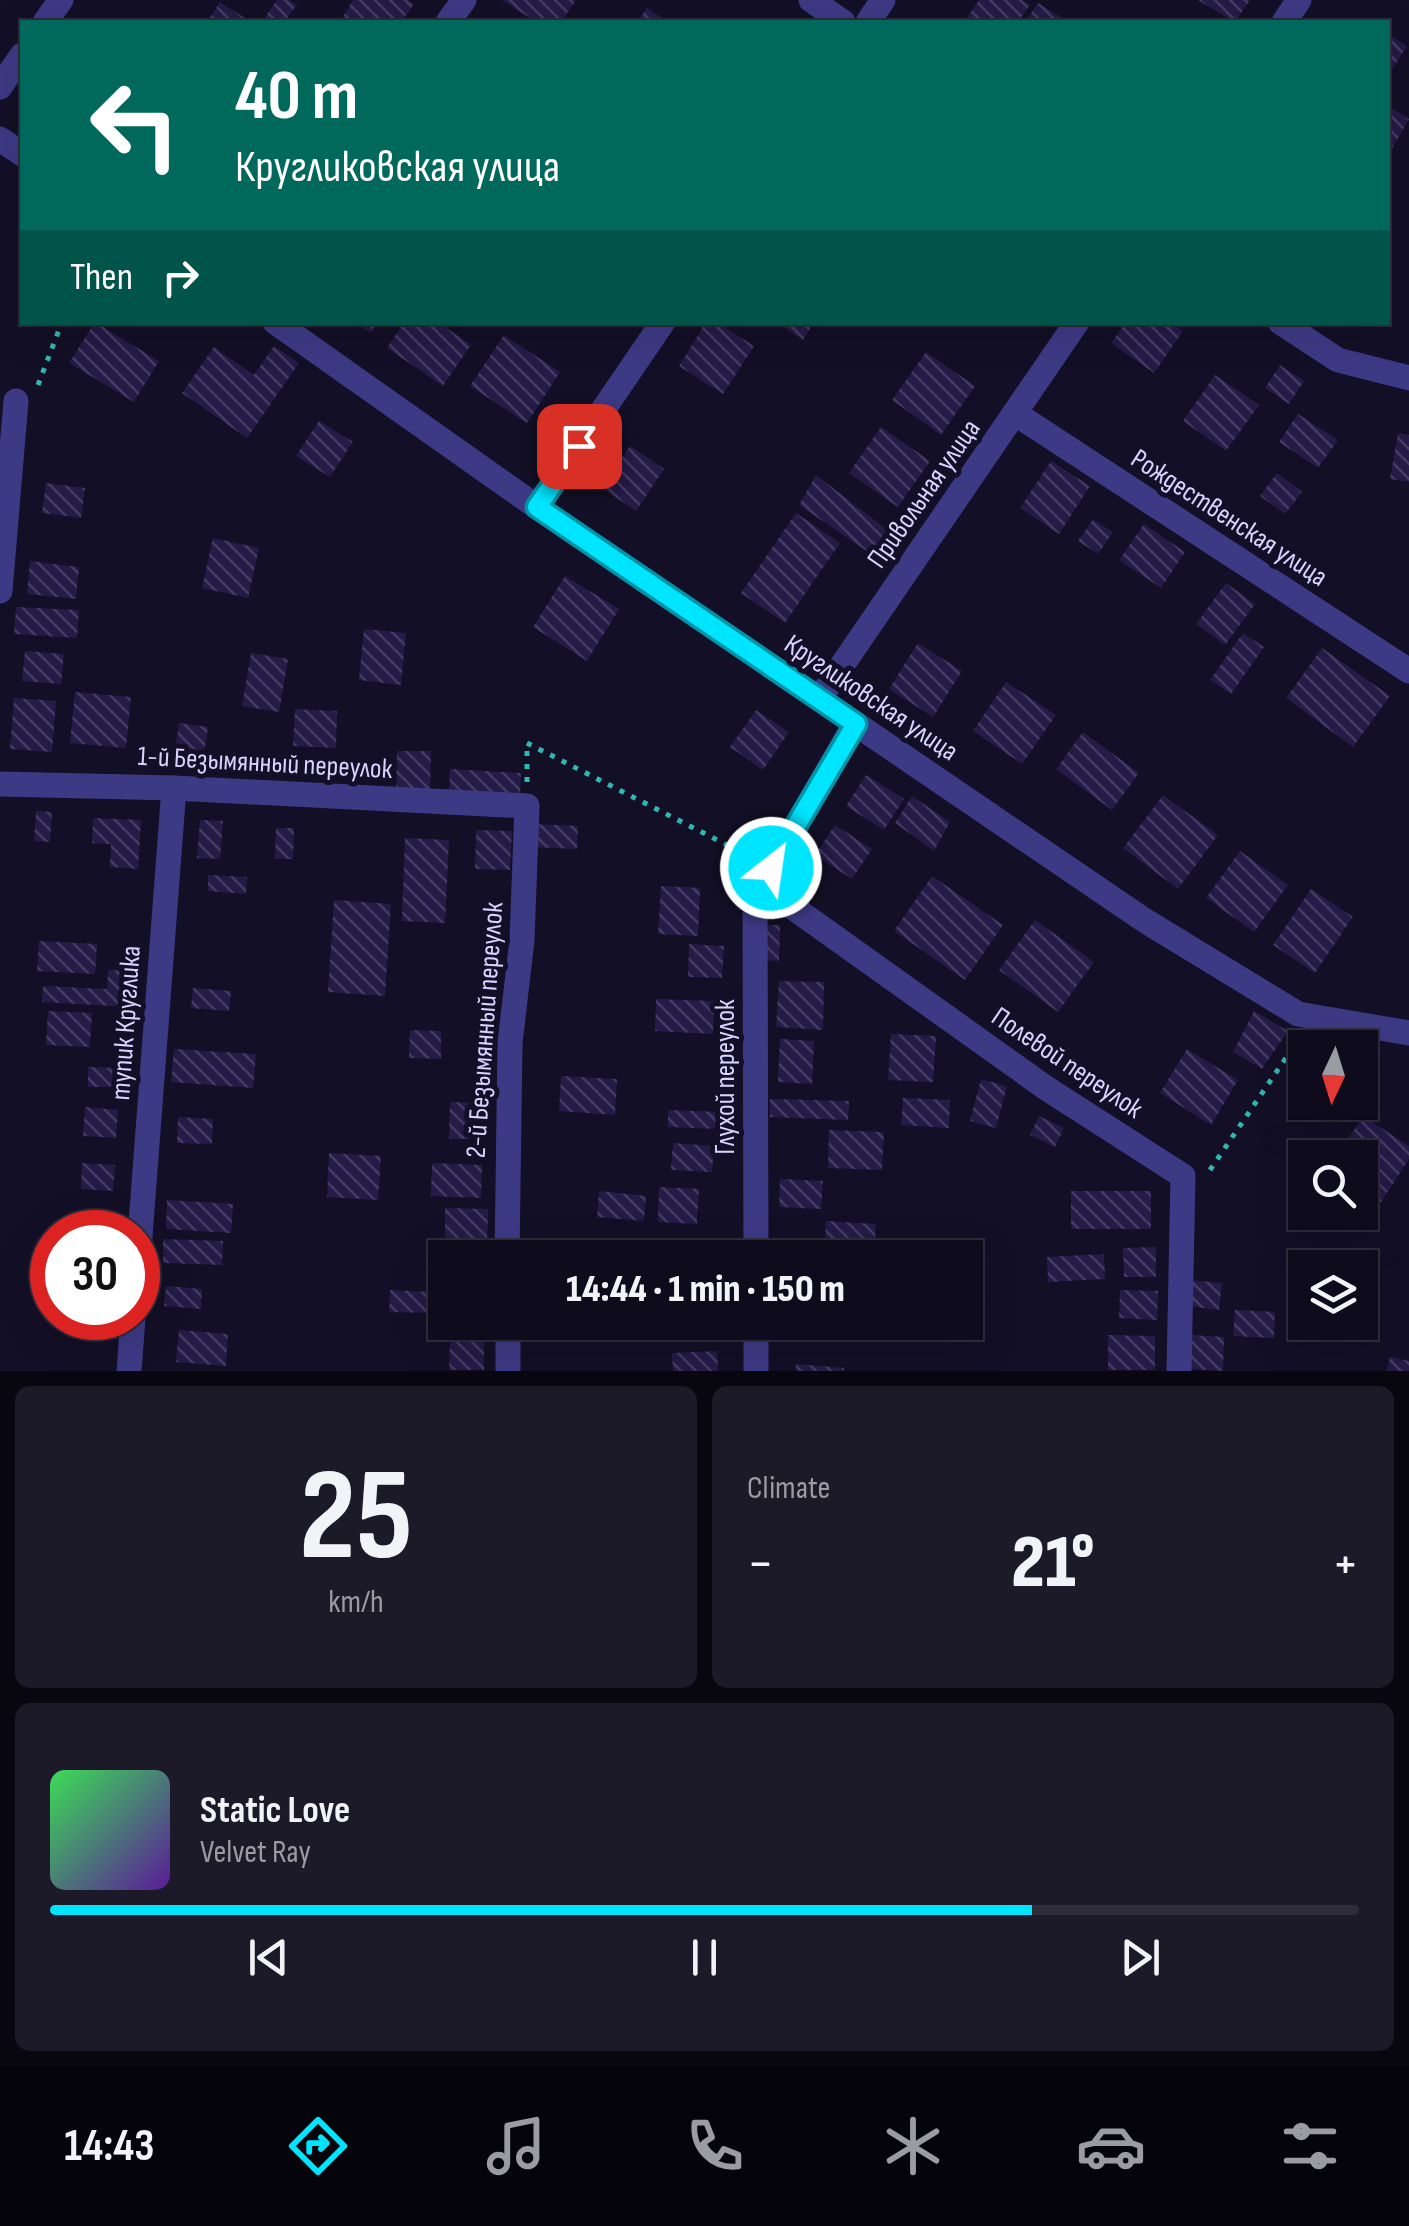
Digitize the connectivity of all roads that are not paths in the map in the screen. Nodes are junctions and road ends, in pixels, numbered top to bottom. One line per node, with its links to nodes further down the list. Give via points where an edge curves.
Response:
1 (811, 0): 2 (street)
2 (840, 20)
3 (20, 58): 4 (street)
4 (0, 87)
5 (279, 325): 12 (street, Кругликовская улица)
6 (661, 325): 12 (street)
7 (1075, 325): 11 (street, Привольная улица)
8 (1285, 325): 9 (street, via 1338,360)
9 (1409, 378)
10 (16, 401): 13 (street)
11 (1016, 414): 14 (street, Рождественская улица); 15 (street, Привольная улица)
12 (537, 507): 15 (street, Кругликовская улица)
13 (0, 591)
14 (1409, 671)
15 (819, 698): 16 (street, Кругликовская улица)
16 (856, 724): 20 (street); 21 (street, Кругликовская улица, via 1144,920 1298,1014)
17 (0, 784): 18 (street, 1-й Безымянный переулок)
18 (174, 788): 19 (street, 1-й Безымянный переулок); 22 (street, тупик Круглика)
19 (526, 806): 23 (street, 2-й Безымянный переулок, via 522,940 510,1043)
20 (754, 897): 24 (street, Глухой переулок); 31 (street, Полевой переулок, via 791,906 1046,1088 1183,1176)
21 (1409, 1033)
22 (142, 1210)
23 (507, 1240)
24 (756, 1240)
25 (131, 1340): 28 (street)
26 (508, 1340): 29 (street)
27 (756, 1340): 30 (street)
28 (129, 1371)
29 (508, 1371)
30 (756, 1371)
31 (1178, 1371)

